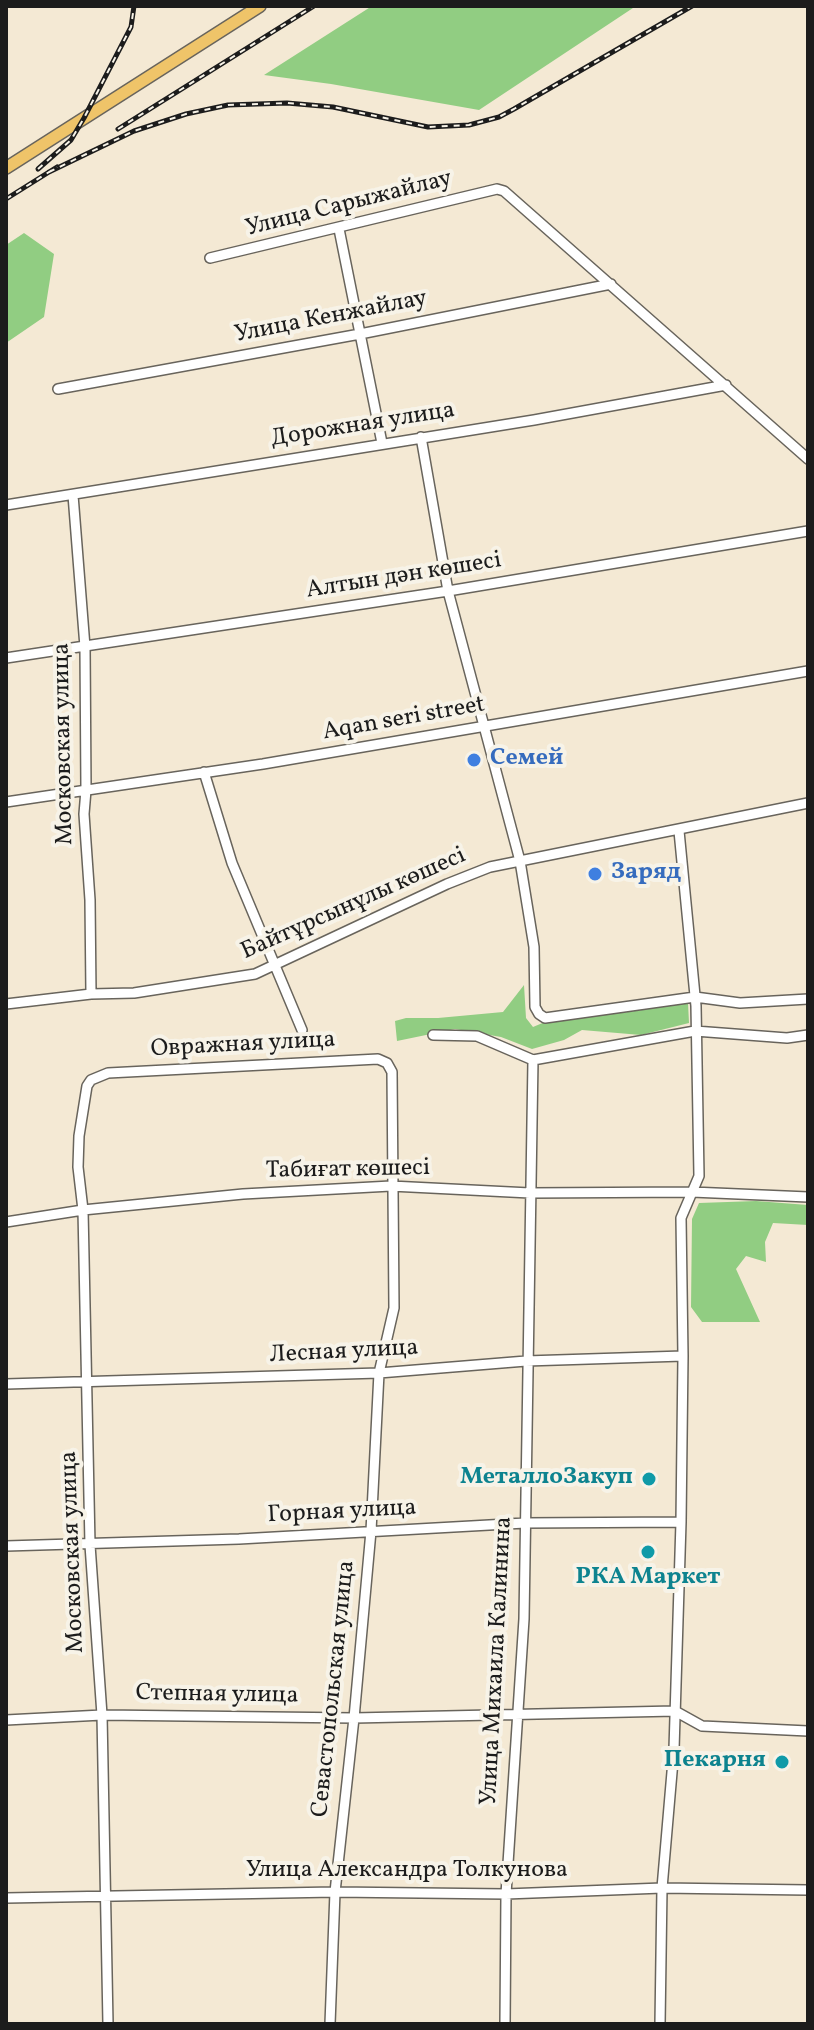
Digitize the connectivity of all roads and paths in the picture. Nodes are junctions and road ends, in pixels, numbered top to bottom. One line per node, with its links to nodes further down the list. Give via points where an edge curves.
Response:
1 (260, 6): 2 (main road)
2 (6, 168)
3 (339, 229): 4 (street, Улица Сарыжайлау); 5 (street, Улица Сарыжайлау, via 497,189 511,195); 6 (street)
4 (210, 258)
5 (611, 284): 6 (street, Улица Кенжайлау); 7 (street)
6 (360, 334): 8 (street, Улица Кенжайлау); 10 (street)
7 (726, 385): 9 (street, Дорожная улица); 11 (street)
8 (58, 389)
9 (421, 437): 10 (street, Дорожная улица); 15 (street)
10 (382, 443): 12 (street, Дорожная улица)
11 (808, 459)
12 (73, 495): 13 (street, Дорожная улица); 16 (street, Московская улица)
13 (6, 505)
14 (808, 531): 15 (street, Алтын дән көшесі)
15 (448, 591): 16 (street, Алтын дән көшесі); 19 (street)
16 (85, 647): 17 (street, Алтын дән көшесі); 21 (street, Московская улица)
17 (6, 658)
18 (808, 671): 19 (street, Aqan seri street)
19 (482, 727): 20 (street, Aqan seri street); 25 (street)
20 (204, 772): 21 (street, Aqan seri street); 26 (street, via 232,863)
21 (86, 790): 22 (street, Aqan seri street); 27 (street, Московская улица)
22 (6, 802)
23 (808, 803): 24 (street, Байтұрсынұлы көшесі)
24 (679, 831): 25 (street, Байтұрсынұлы көшесі); 28 (street)
25 (520, 861): 26 (street, Байтұрсынұлы көшесі, via 447,884); 28 (street, via 539,1014 545,1018)
26 (276, 965): 27 (street, Байтұрсынұлы көшесі, via 255,974 134,993); 31 (street)
27 (91, 994): 30 (street, Байтұрсынұлы көшесі)
28 (695, 997): 29 (street, via 740,1003); 32 (street)
29 (808, 999)
30 (6, 1004)
31 (302, 1030)
32 (695, 1031): 34 (street); 35 (street); 39 (street, via 699,1176)
33 (433, 1035): 35 (street, via 477,1036)
34 (808, 1035)
35 (533, 1060): 40 (street, Улица Михаила Калинина)
36 (392, 1072): 37 (street, Овражная улица, via 378,1059 108,1073); 38 (street, Севастопольская улица)
37 (91, 1080): 42 (street, Московская улица, via 79,1136)
38 (391, 1186): 40 (street, Табиғат көшесі); 42 (street, Табиғат көшесі); 46 (street, Севастопольская улица, via 394,1308)
39 (692, 1192): 40 (street, Табиғат көшесі); 41 (street, Табиғат көшесі); 44 (street, via 681,1218)
40 (530, 1193): 45 (street, Улица Михаила Калинина)
41 (808, 1197)
42 (83, 1210): 43 (street, Табиғат көшесі); 47 (street, Московская улица)
43 (6, 1222)
44 (683, 1356): 45 (street, Лесная улица); 49 (street)
45 (526, 1361): 46 (street, Лесная улица); 50 (street, Улица Михаила Калинина)
46 (379, 1373): 47 (street, Лесная улица); 51 (street, Севастопольская улица)
47 (88, 1383): 48 (street, Лесная улица); 52 (street, Московская улица)
48 (6, 1384)
49 (681, 1522): 50 (street, Горная улица); 54 (street)
50 (525, 1523): 51 (street, Горная улица); 55 (street, Улица Михаила Калинина)
51 (371, 1531): 52 (street, Горная улица); 57 (street, Севастопольская улица)
52 (90, 1545): 53 (street, Горная улица); 56 (street, Московская улица)
53 (6, 1546)
54 (675, 1711): 55 (street, Степная улица); 59 (street, Степная улица, via 702,1726); 60 (street)
55 (518, 1714): 57 (street, Степная улица); 63 (street, Улица Михаила Калинина)
56 (102, 1715): 57 (street, Степная улица); 58 (street, Степная улица); 64 (street, Московская улица)
57 (354, 1718): 62 (street, Севастопольская улица)
58 (6, 1720)
59 (808, 1731)
60 (662, 1888): 61 (street, Улица Александра Толкунова); 63 (street, Улица Александра Толкунова); 69 (street)
61 (808, 1890)
62 (335, 1892): 63 (street, Улица Александра Толкунова); 64 (street, Улица Александра Толкунова); 67 (street, Севастопольская улица)
63 (506, 1894): 68 (street, Улица Михаила Калинина)
64 (106, 1895): 65 (street, Улица Александра Толкунова); 66 (street, Московская улица)
65 (6, 1898)
66 (108, 2024)
67 (330, 2024)
68 (505, 2024)
69 (660, 2024)

